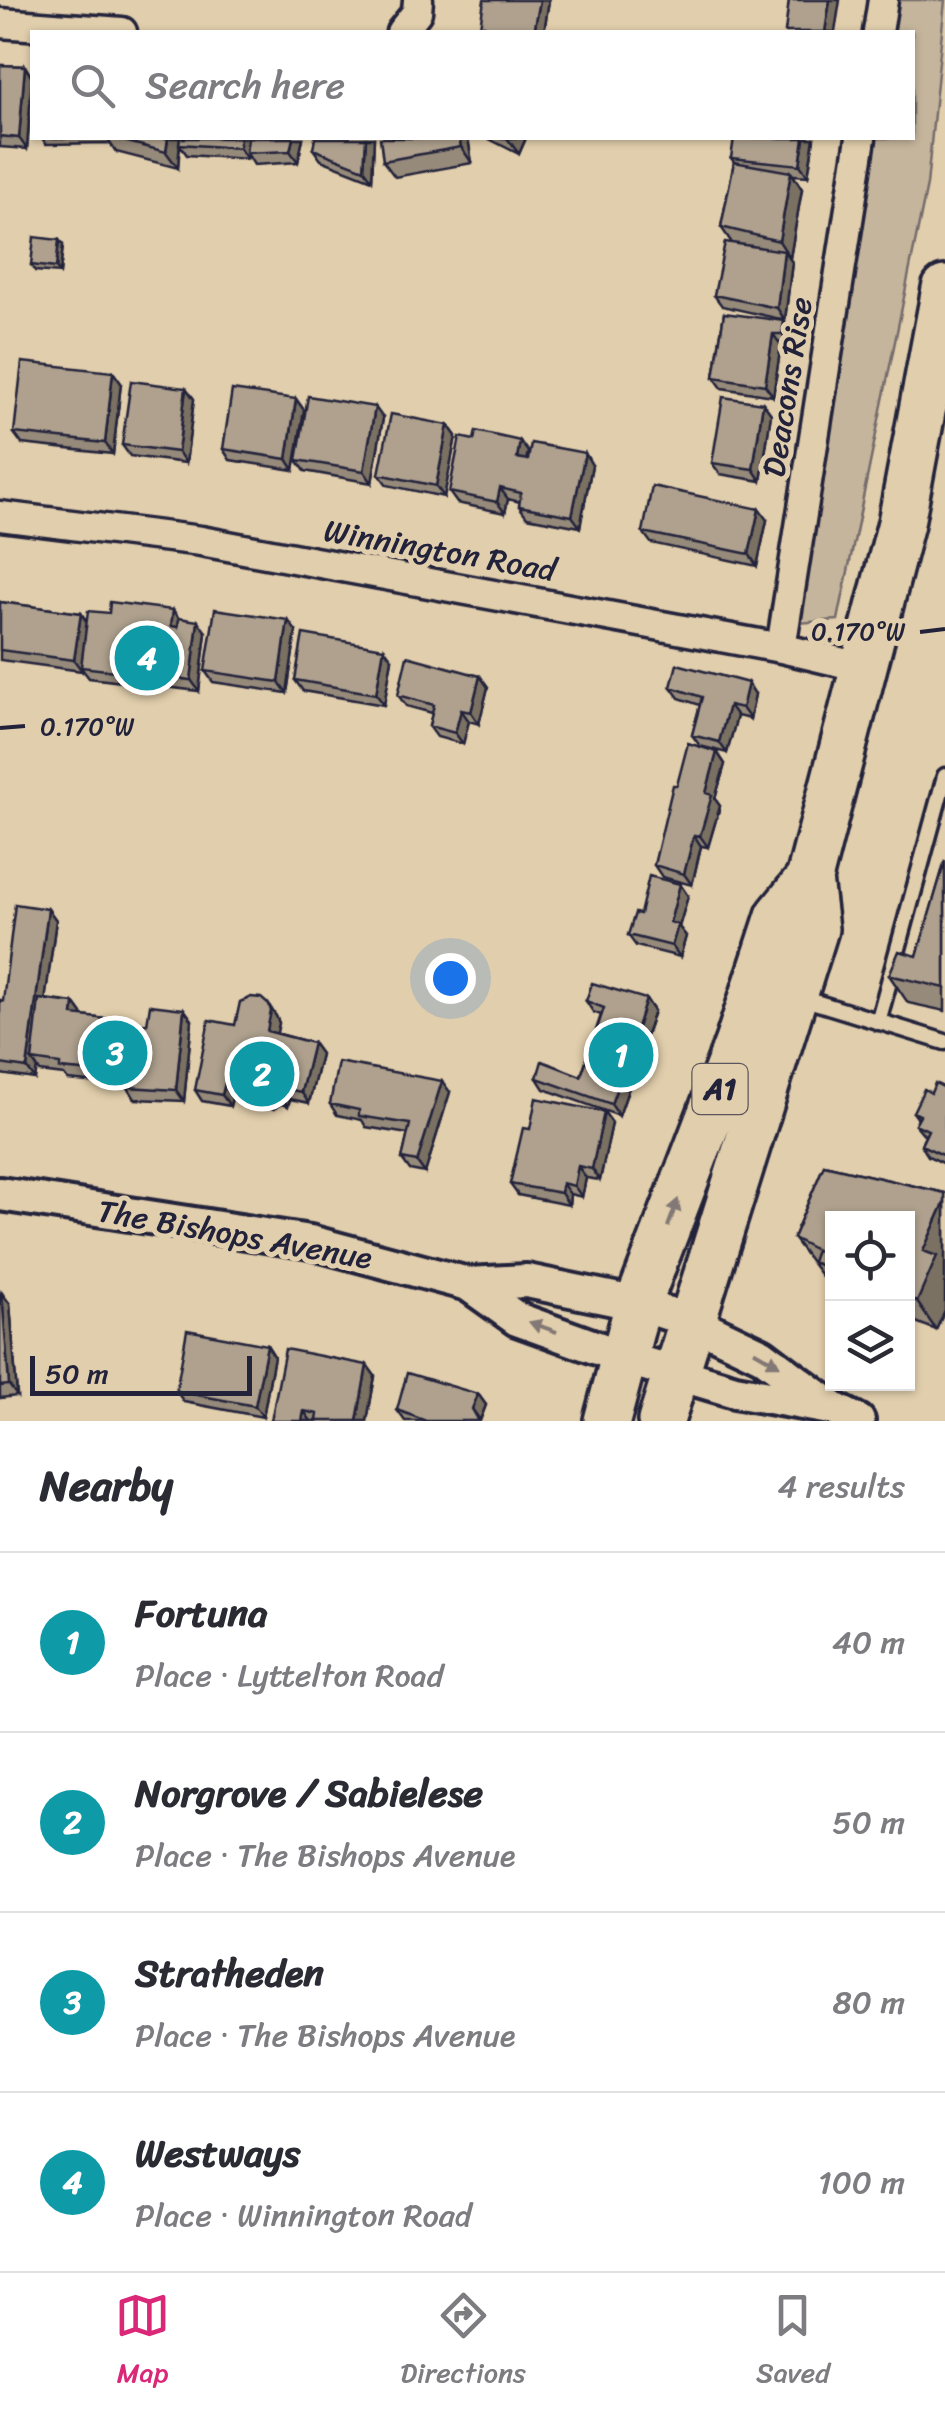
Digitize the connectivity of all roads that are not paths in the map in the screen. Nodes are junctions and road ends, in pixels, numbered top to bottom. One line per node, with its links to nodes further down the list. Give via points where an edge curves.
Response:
1 (418, 0): 5 (street)
2 (883, 0): 6 (street)
3 (0, 22): 4 (street)
4 (98, 30)
5 (403, 30)
6 (878, 30)
7 (862, 140): 10 (street, Deacons Rise)
8 (945, 289): 11 (highway, A1, via 901,523)
9 (0, 516): 10 (street, Winnington Road, via 201,541)
10 (781, 648): 11 (street, Winnington Road)
11 (865, 668): 13 (highway, A1)
12 (945, 776): 15 (lane)
13 (808, 879): 14 (highway, A1, via 815,928); 19 (highway, A1, one-way to 13, via 779,916)
14 (796, 996): 15 (lane); 20 (highway, A1)
15 (878, 1022): 16 (lane)
16 (945, 1042)
17 (0, 1194): 18 (street, The Bishops Avenue, via 310,1242)
18 (468, 1284): 19 (street, The Bishops Avenue, one-way to 18, via 517,1318); 19 (street, The Bishops Avenue, via 528,1281)
19 (632, 1331): 20 (street, The Bishops Avenue); 20 (street, The Bishops Avenue); 22 (highway, A1)
20 (683, 1346): 21 (street, The Bishops Avenue, via 735,1391); 21 (street, The Bishops Avenue, one-way to 21, via 762,1354); 23 (highway, A1)
21 (846, 1415)
22 (607, 1421)
23 (660, 1421)

